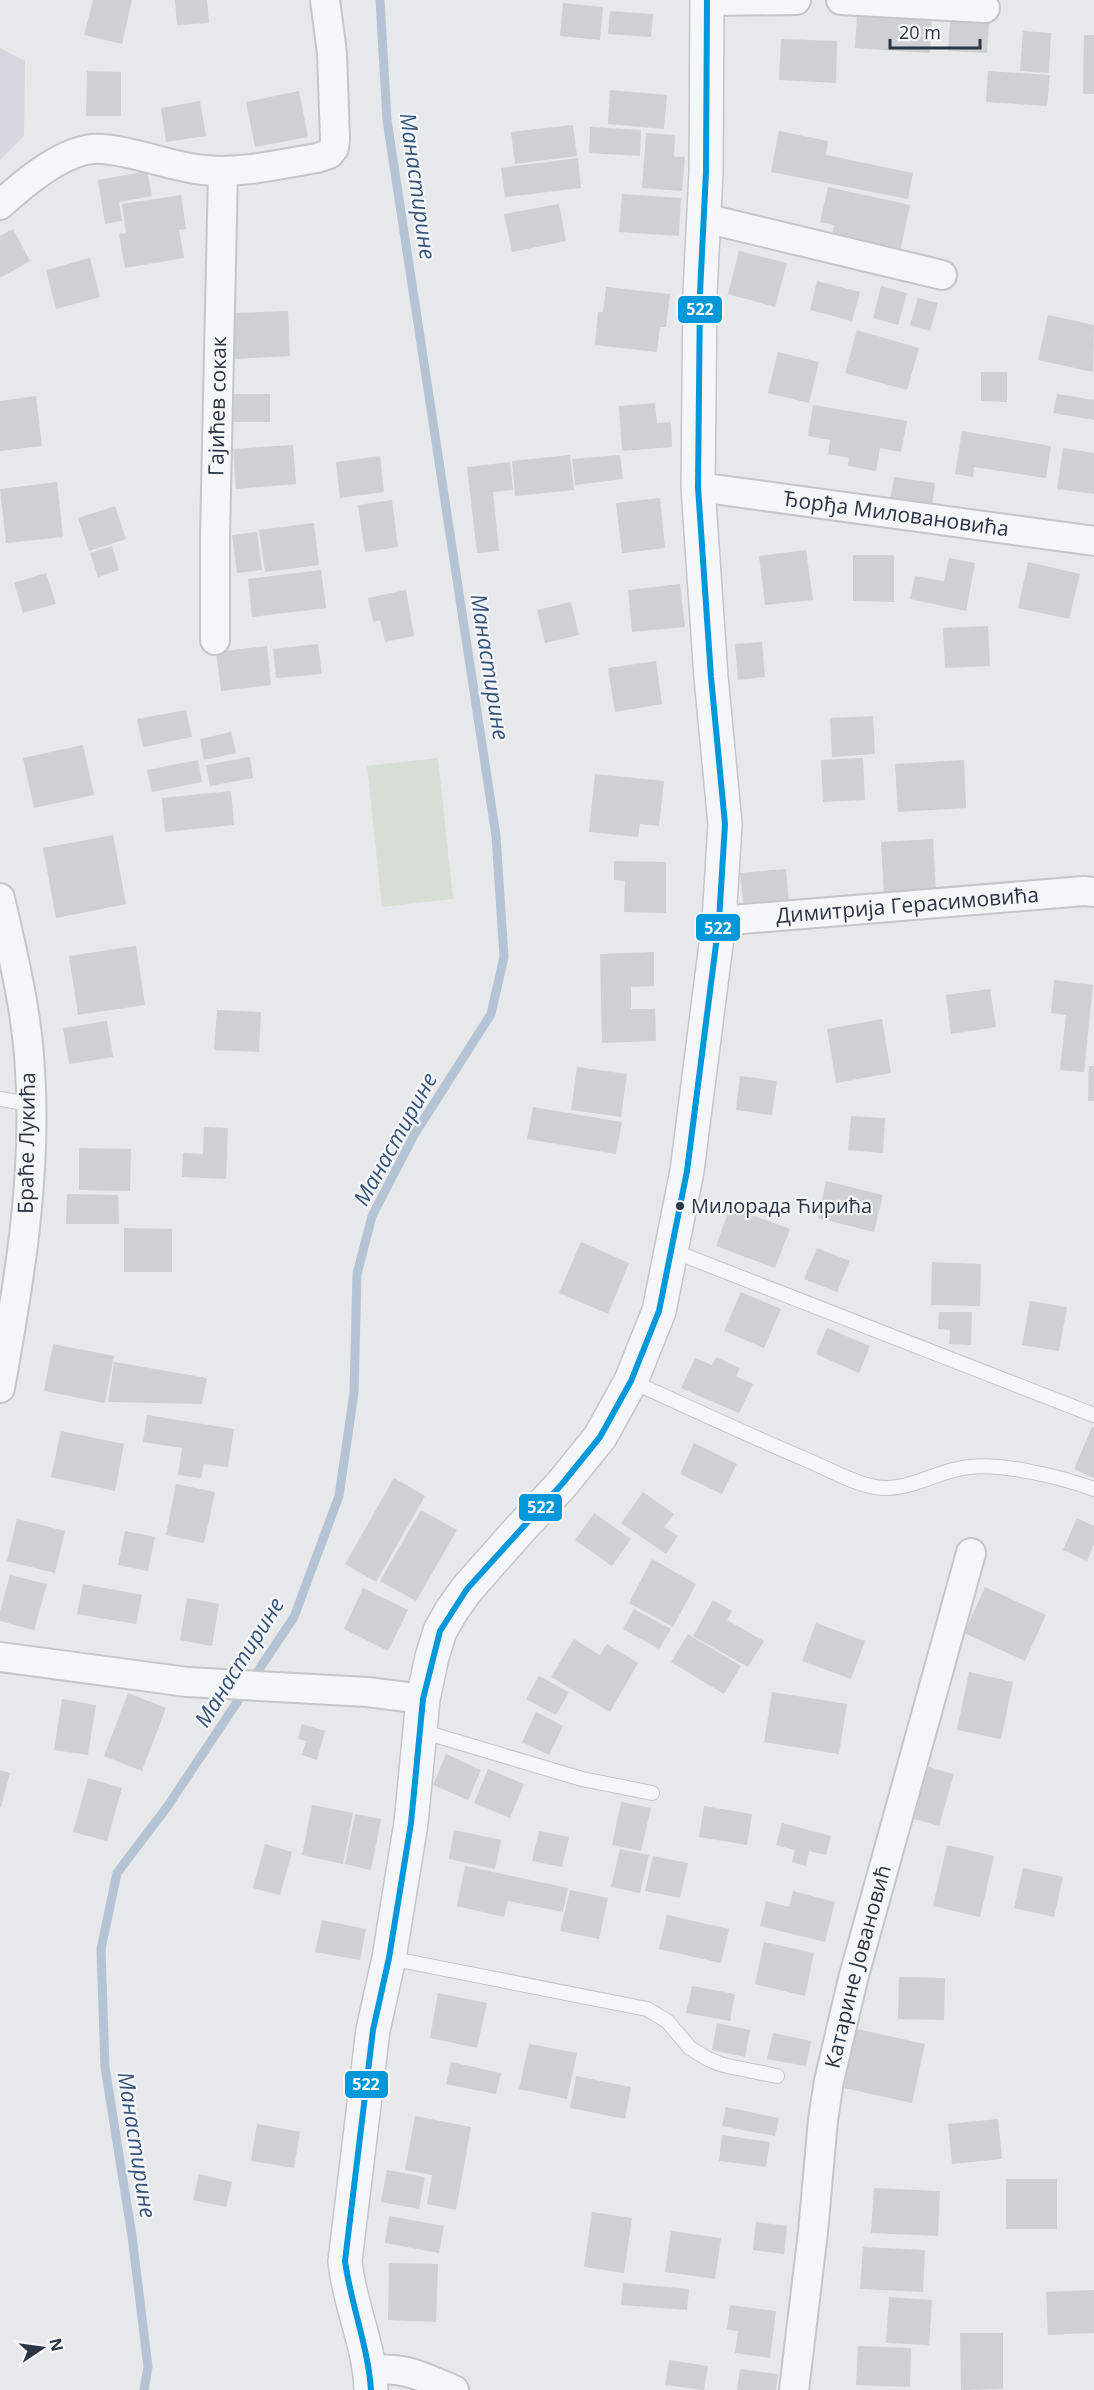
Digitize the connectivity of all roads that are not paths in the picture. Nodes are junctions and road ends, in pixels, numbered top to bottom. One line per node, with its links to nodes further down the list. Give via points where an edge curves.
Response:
1 (325, 0): 6 (street, via 332,53 334,148 317,158)
2 (796, 0): 4 (street)
3 (841, 0): 5 (street)
4 (707, 1): 8 (street)
5 (985, 8)
6 (223, 171): 7 (street, via 190,168 101,148 60,160); 12 (street, Гајићев сокак)
7 (0, 205)
8 (704, 218): 9 (street); 10 (street)
9 (942, 275)
10 (698, 487): 11 (street, Ђорђа Миловановића); 15 (street, via 725,824)
11 (1094, 541)
12 (215, 640)
13 (1094, 892): 15 (street, Димитрија Герасимовића)
14 (0, 898): 17 (street, Браће Лукића, via 20,982)
15 (719, 921): 18 (street)
16 (0, 1099): 17 (lane)
17 (30, 1104): 20 (street, Браће Лукића, via 30,1169 20,1280)
18 (673, 1251): 19 (street, via 659,1311); 21 (lane)
19 (632, 1381): 22 (lane, via 744,1433 876,1487 911,1485 968,1467 997,1466); 25 (street, via 600,1437 452,1610 432,1657)
20 (0, 1388)
21 (1094, 1415)
22 (1094, 1489)
23 (971, 1554): 31 (street, Катарине Јовановић, via 853,1979 829,2081)
24 (0, 1657): 25 (street, via 217,1685 367,1692)
25 (422, 1715): 26 (lane, via 582,1779); 27 (street, via 411,1823)
26 (652, 1793)
27 (389, 1958): 28 (lane, via 647,2009 667,2021 690,2048 708,2059); 29 (street, via 373,2030 345,2261)
28 (777, 2076)
29 (371, 2380): 30 (street, via 388,2368 404,2370)
30 (454, 2390)
31 (794, 2390)

